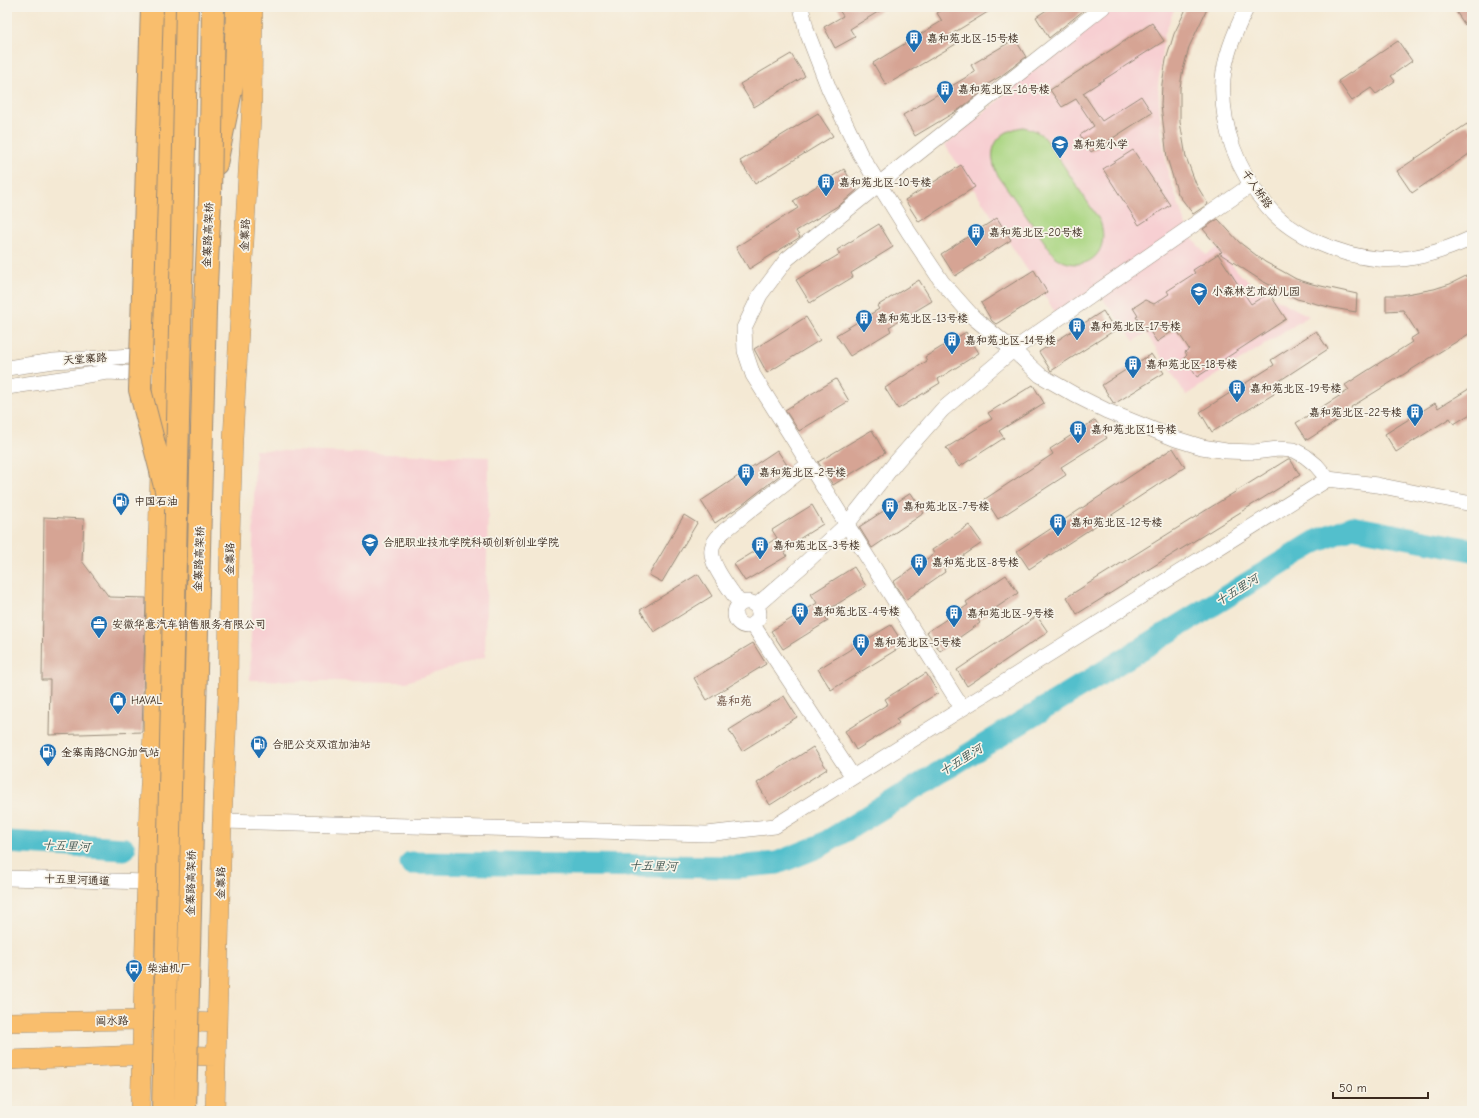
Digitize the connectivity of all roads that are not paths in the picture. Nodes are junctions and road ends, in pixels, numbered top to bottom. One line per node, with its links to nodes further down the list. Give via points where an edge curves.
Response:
1 (186, 7): 22 (highway, bridge)
2 (213, 7): 11 (highway, 金寨路高架桥, bridge)
3 (237, 7): 11 (highway, bridge, via 235,70)
4 (254, 7): 28 (main road, 金寨路, via 252,101 233,438 228,695)
5 (801, 7): 9 (street, via 807,32 829,90 860,154)
6 (1104, 7): 9 (street)
7 (1247, 7): 10 (street, 千人桥路, via 1229,47 1223,78 1223,106 1236,159)
8 (156, 10): 14 (main road); 22 (highway, bridge, via 140,390)
9 (879, 184): 13 (street, via 942,282 974,318); 18 (street, via 787,259 760,295 744,328 745,351 753,375)
10 (1251, 185): 12 (street, 千人桥路, via 1268,208 1292,228 1349,255 1379,260 1410,258); 13 (street)
11 (210, 197): 39 (highway, 金寨路高架桥, bridge)
12 (1472, 238)
13 (1013, 350): 19 (street, via 1040,375 1107,411 1202,447 1254,452 1294,450 1306,456); 21 (street, via 942,410)
14 (163, 354): 15 (street, 天堂寨路, via 54,361); 16 (main road)
15 (7, 368)
16 (163, 374): 17 (street, via 108,372); 30 (main road)
17 (7, 387)
18 (809, 464): 21 (street); 23 (street, via 724,531 715,541 712,550 713,560)
19 (1328, 479): 20 (street, via 1377,485); 26 (street)
20 (1472, 504)
21 (846, 524): 24 (street); 26 (street)
22 (175, 525): 38 (highway, bridge)
23 (740, 604): 24 (street, via 750,602); 25 (street, via 735,613 736,621 742,626)
24 (756, 606): 25 (street, via 759,618)
25 (753, 624): 27 (street)
26 (962, 708): 27 (street)
27 (853, 777): 28 (street, via 775,826 707,834)
28 (222, 821): 33 (main road, 金寨路)
29 (7, 878): 30 (street, 十五里河通道)
30 (147, 882): 31 (main road)
31 (143, 1020): 32 (main road, 阊水路); 33 (main road, 阊水路); 34 (main road)
32 (7, 1022)
33 (217, 1023): 35 (main road, 金寨路)
34 (142, 1054): 35 (main road); 36 (main road); 37 (main road)
35 (217, 1056): 40 (main road, 金寨路)
36 (7, 1060)
37 (140, 1111)
38 (163, 1111)
39 (185, 1111)
40 (215, 1111)

